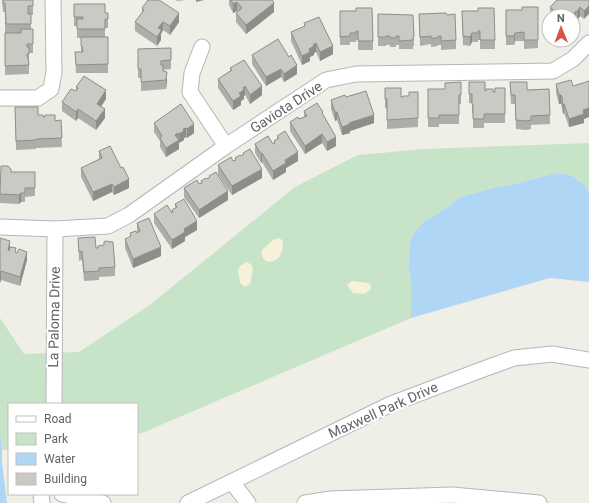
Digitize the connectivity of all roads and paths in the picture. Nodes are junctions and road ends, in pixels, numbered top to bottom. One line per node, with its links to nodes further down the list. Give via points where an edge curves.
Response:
1 (53, 0): 4 (street, via 54,72 51,89 38,98)
2 (589, 43): 5 (street, Gaviota Drive, via 573,59 553,71 356,74 326,80)
3 (202, 47): 5 (street, via 192,73 190,92)
4 (0, 98)
5 (226, 146): 7 (street, Gaviota Drive, via 130,215 108,226)
6 (0, 227): 7 (street, Gaviota Drive)
7 (55, 229): 9 (street, La Paloma Drive)
8 (589, 360): 10 (street, Maxwell Park Drive, via 552,354 514,358 391,404)
9 (54, 403)
10 (232, 482): 13 (street, Maxwell Park Drive); 14 (street)
11 (67, 495): 12 (street)
12 (103, 503)
13 (188, 503)
14 (248, 503)
15 (306, 503): 16 (street, via 331,499 452,495)
16 (539, 503)

